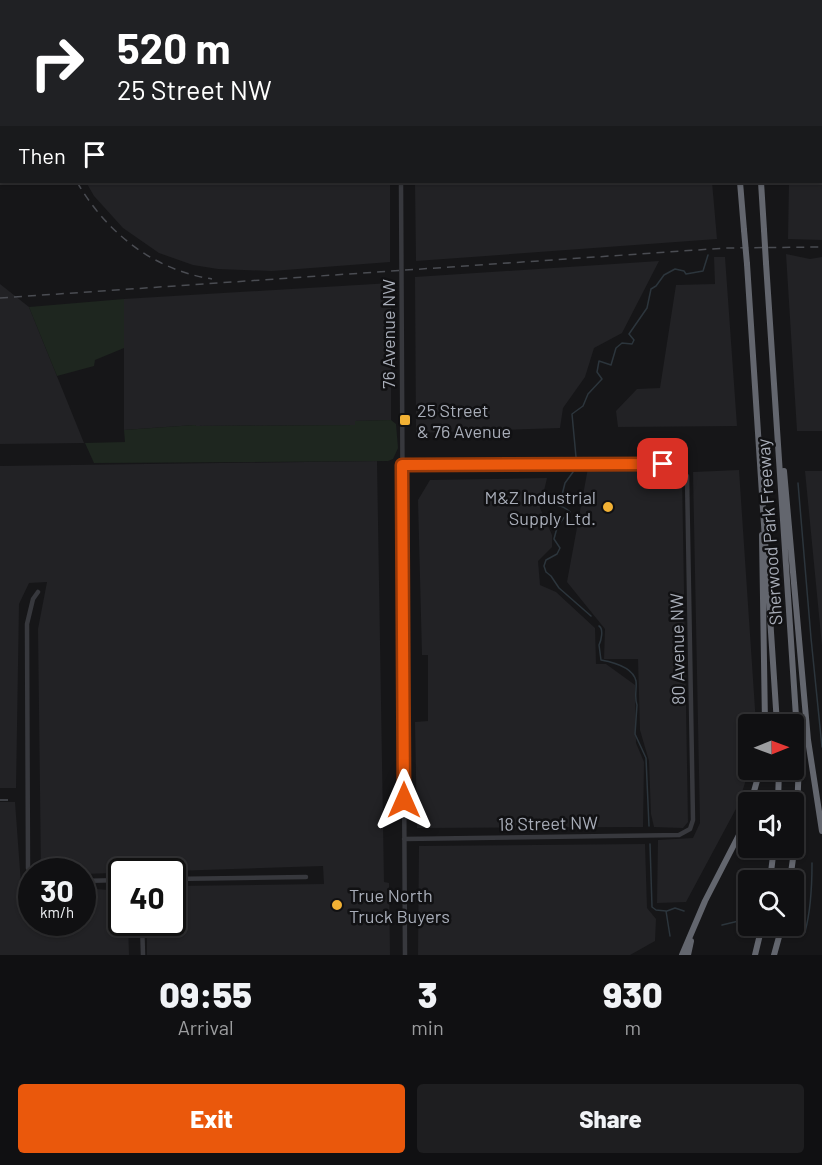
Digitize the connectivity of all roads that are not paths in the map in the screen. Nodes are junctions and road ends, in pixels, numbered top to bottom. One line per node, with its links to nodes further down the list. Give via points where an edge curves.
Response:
1 (401, 183): 5 (street, 76 Avenue NW)
2 (740, 183): 6 (highway, Sherwood Park Freeway, bridge)
3 (763, 183): 4 (highway, Sherwood Park Freeway, bridge)
4 (777, 422): 11 (highway, via 808,740); 15 (highway, Sherwood Park Freeway, via 799,762)
5 (402, 465): 10 (street, 80 Avenue NW, via 675,464 681,468 687,476 693,820); 13 (street, 76 Avenue NW)
6 (764, 519): 8 (highway, via 761,543); 9 (highway, Sherwood Park Freeway)
7 (38, 592): 14 (street, via 27,624)
8 (765, 714)
9 (776, 714)
10 (690, 830): 13 (street, 18 Street NW, via 679,835)
11 (822, 831)
12 (738, 835): 18 (highway)
13 (404, 839): 23 (street, 76 Avenue NW)
14 (28, 858)
15 (791, 870)
16 (306, 877): 17 (street)
17 (186, 879)
18 (693, 928): 24 (highway); 25 (highway)
19 (142, 936): 22 (street)
20 (759, 936): 26 (highway)
21 (779, 936): 27 (highway)
22 (143, 955)
23 (405, 955)
24 (682, 955)
25 (688, 955)
26 (754, 955)
27 (774, 955)

